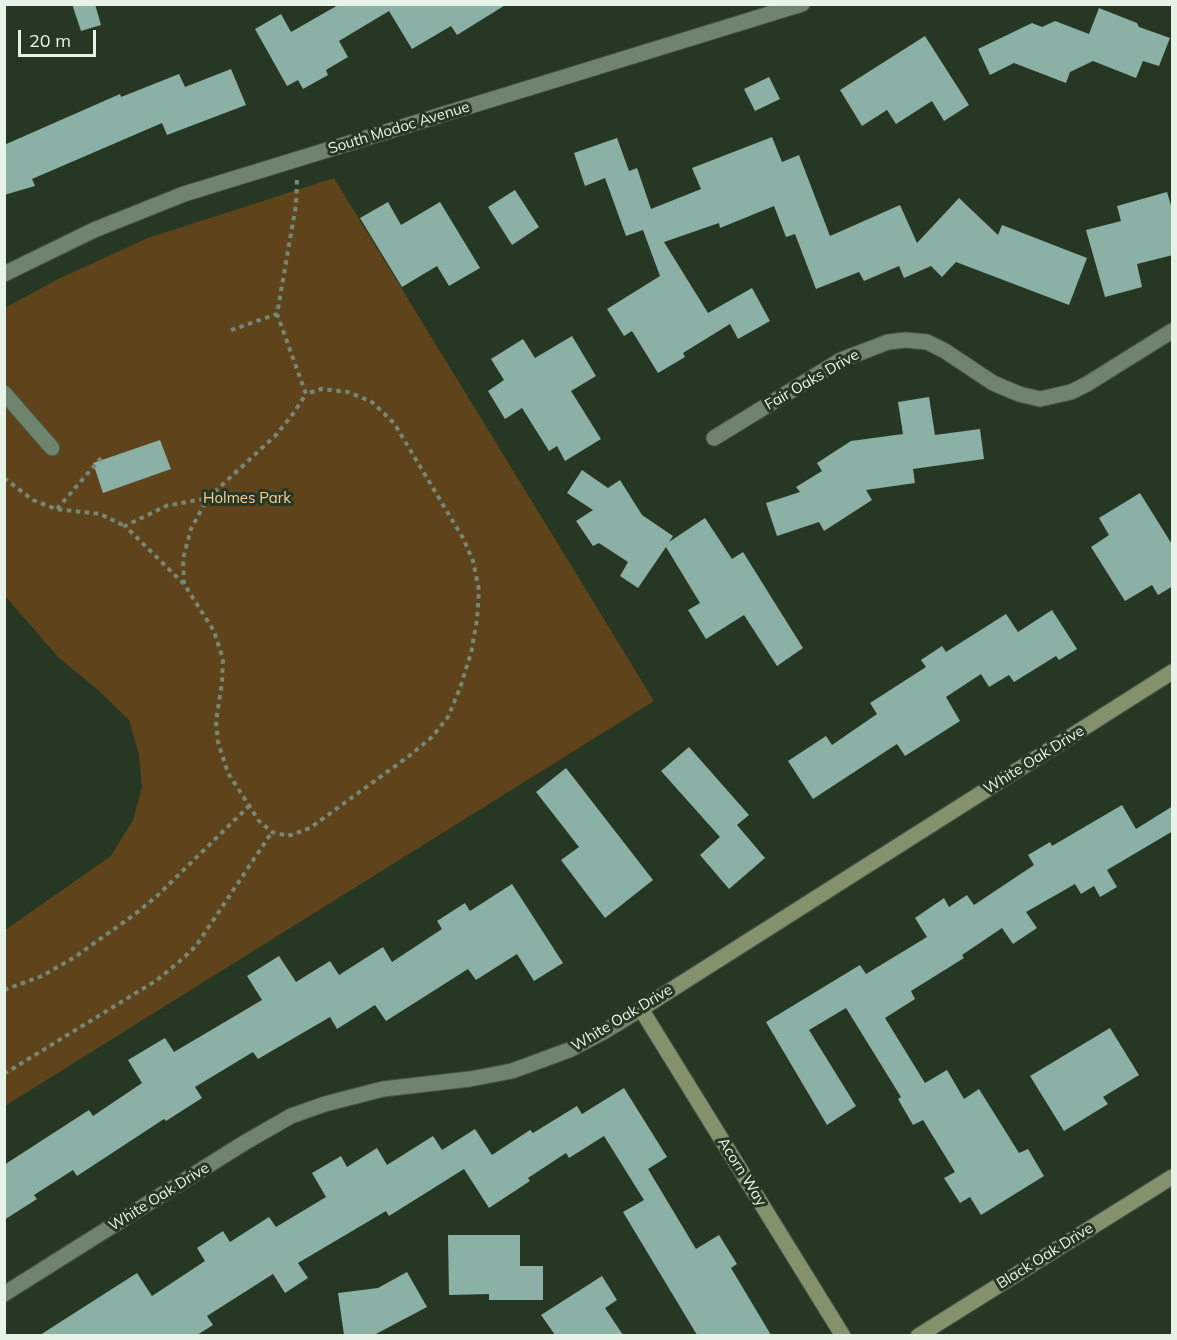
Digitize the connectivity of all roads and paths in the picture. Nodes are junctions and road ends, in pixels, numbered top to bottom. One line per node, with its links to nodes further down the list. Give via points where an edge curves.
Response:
1 (802, 4): 2 (street, South Modoc Avenue)
2 (292, 160): 3 (street, South Modoc Avenue, via 184,194 94,230); 4 (path, via 297,194)
3 (4, 274)
4 (277, 314): 5 (path); 8 (path)
5 (231, 330)
6 (1173, 331): 9 (street, Fair Oaks Drive, via 1087,384 1040,399 993,383 927,342 888,342 841,360)
7 (4, 393): 10 (street)
8 (306, 394): 13 (path, via 276,435); 19 (path, via 321,389 348,392 372,402 394,423 463,537 479,590 477,620 460,688 448,717 432,736 310,828 288,836)
9 (714, 438)
10 (52, 448)
11 (101, 458): 14 (path)
12 (4, 478): 14 (path, via 33,501)
13 (208, 498): 15 (path, via 166,506); 16 (path, via 191,529 183,559)
14 (56, 509): 15 (path, via 100,514)
15 (125, 526): 16 (path)
16 (184, 584): 18 (path, via 214,631 223,659 216,721 218,742 228,773)
17 (1173, 672): 21 (street, White Oak Drive)
18 (249, 806): 19 (path); 20 (path, via 135,914 50,972)
19 (272, 832): 22 (path, via 196,946 180,961 157,980)
20 (4, 990)
21 (641, 1009): 24 (street, White Oak Drive, via 569,1050 512,1071 383,1089 291,1116); 25 (street, Acorn Way)
22 (4, 1074)
23 (1173, 1177): 26 (street, Black Oak Drive)
24 (4, 1294)
25 (843, 1335)
26 (918, 1335)

